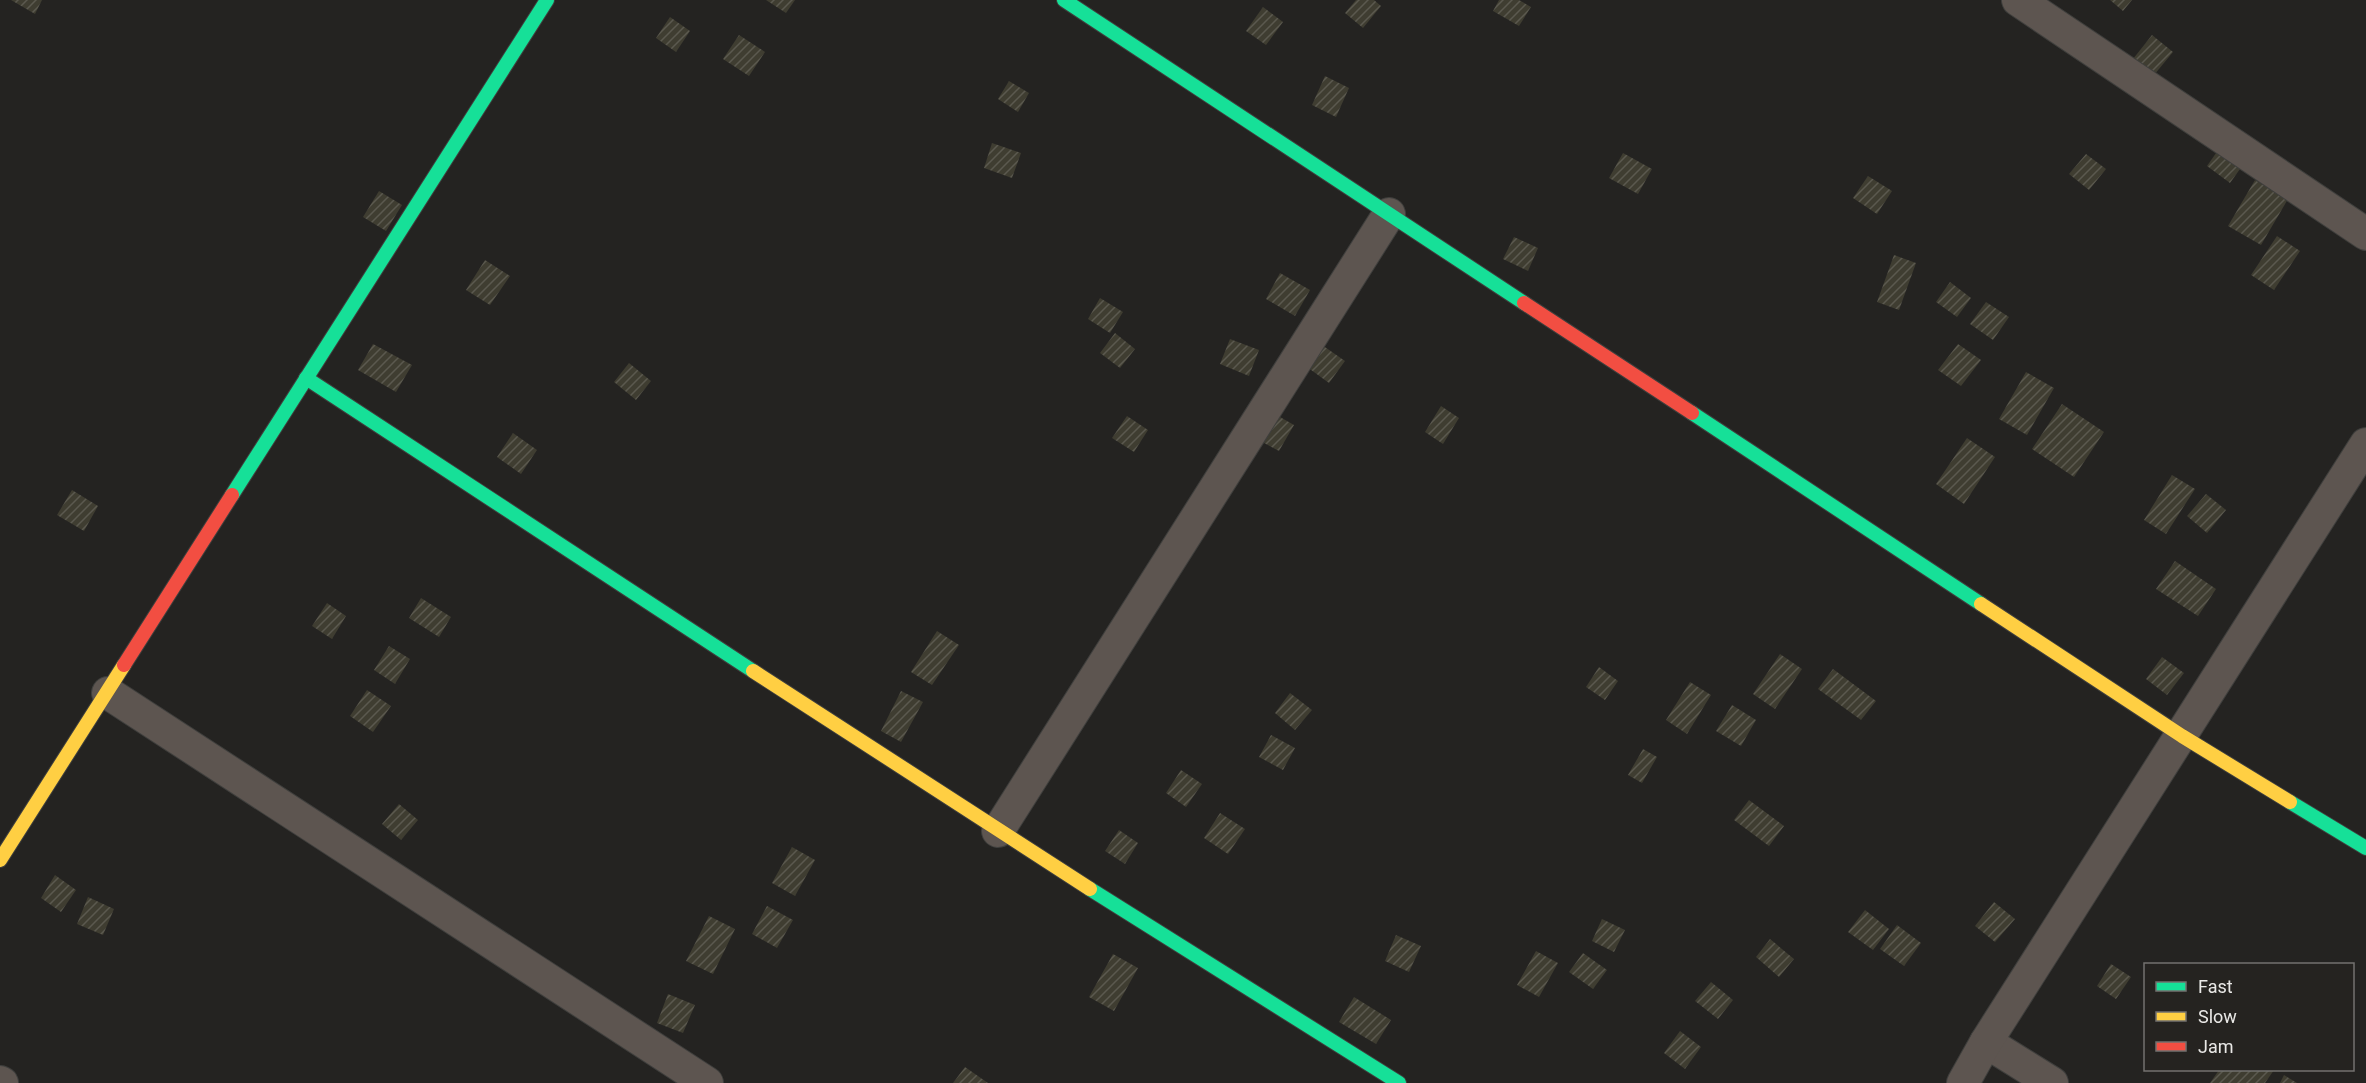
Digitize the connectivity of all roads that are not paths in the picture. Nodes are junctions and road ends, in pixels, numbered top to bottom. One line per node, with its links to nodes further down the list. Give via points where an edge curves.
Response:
1 (547, 0): 6 (street)
2 (1064, 0): 4 (street)
3 (2018, 0): 5 (street)
4 (1389, 214): 9 (street); 10 (street)
5 (2366, 234)
6 (306, 378): 8 (street); 10 (street)
7 (2366, 444): 9 (street)
8 (108, 693): 12 (street); 14 (street)
9 (2182, 736): 11 (street); 13 (street)
10 (998, 831): 15 (street)
11 (2366, 848)
12 (0, 860)
13 (1986, 1042): 16 (street); 17 (street)
14 (707, 1083)
15 (1399, 1083)
16 (1963, 1083)
17 (2052, 1083)

